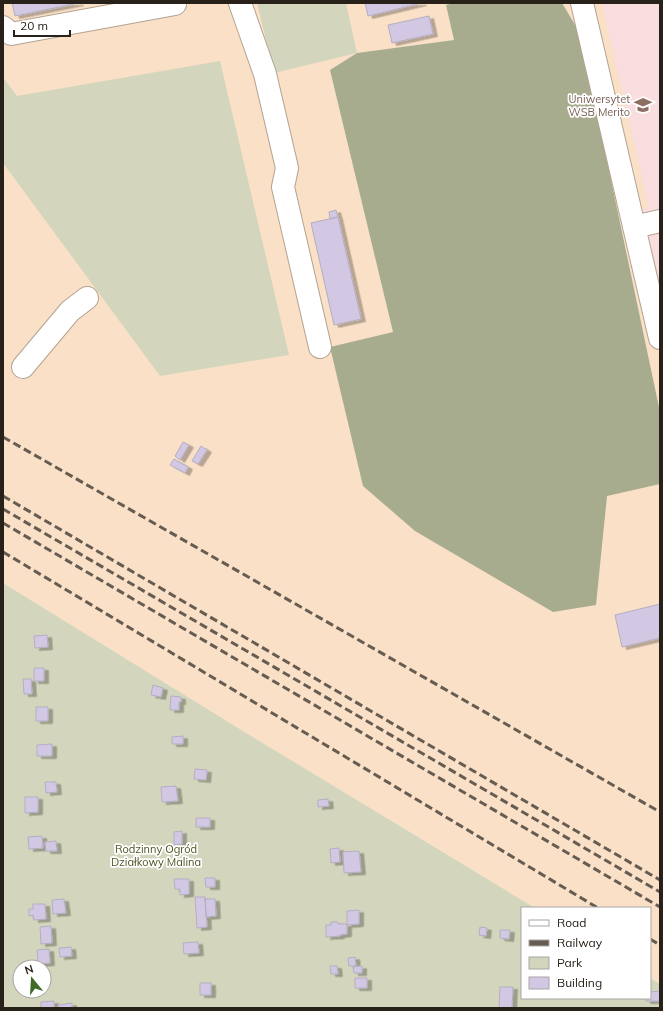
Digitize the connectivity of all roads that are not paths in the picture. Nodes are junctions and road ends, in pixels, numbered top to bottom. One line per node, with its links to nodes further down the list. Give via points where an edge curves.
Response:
1 (240, 3): 9 (lane, via 265,74 287,168 283,187)
2 (582, 3): 6 (lane)
3 (175, 4): 4 (lane, via 11,34)
4 (3, 28)
5 (660, 221): 6 (lane)
6 (634, 227): 8 (lane)
7 (87, 298): 10 (lane, via 70,311)
8 (660, 338)
9 (320, 347)
10 (23, 367)

